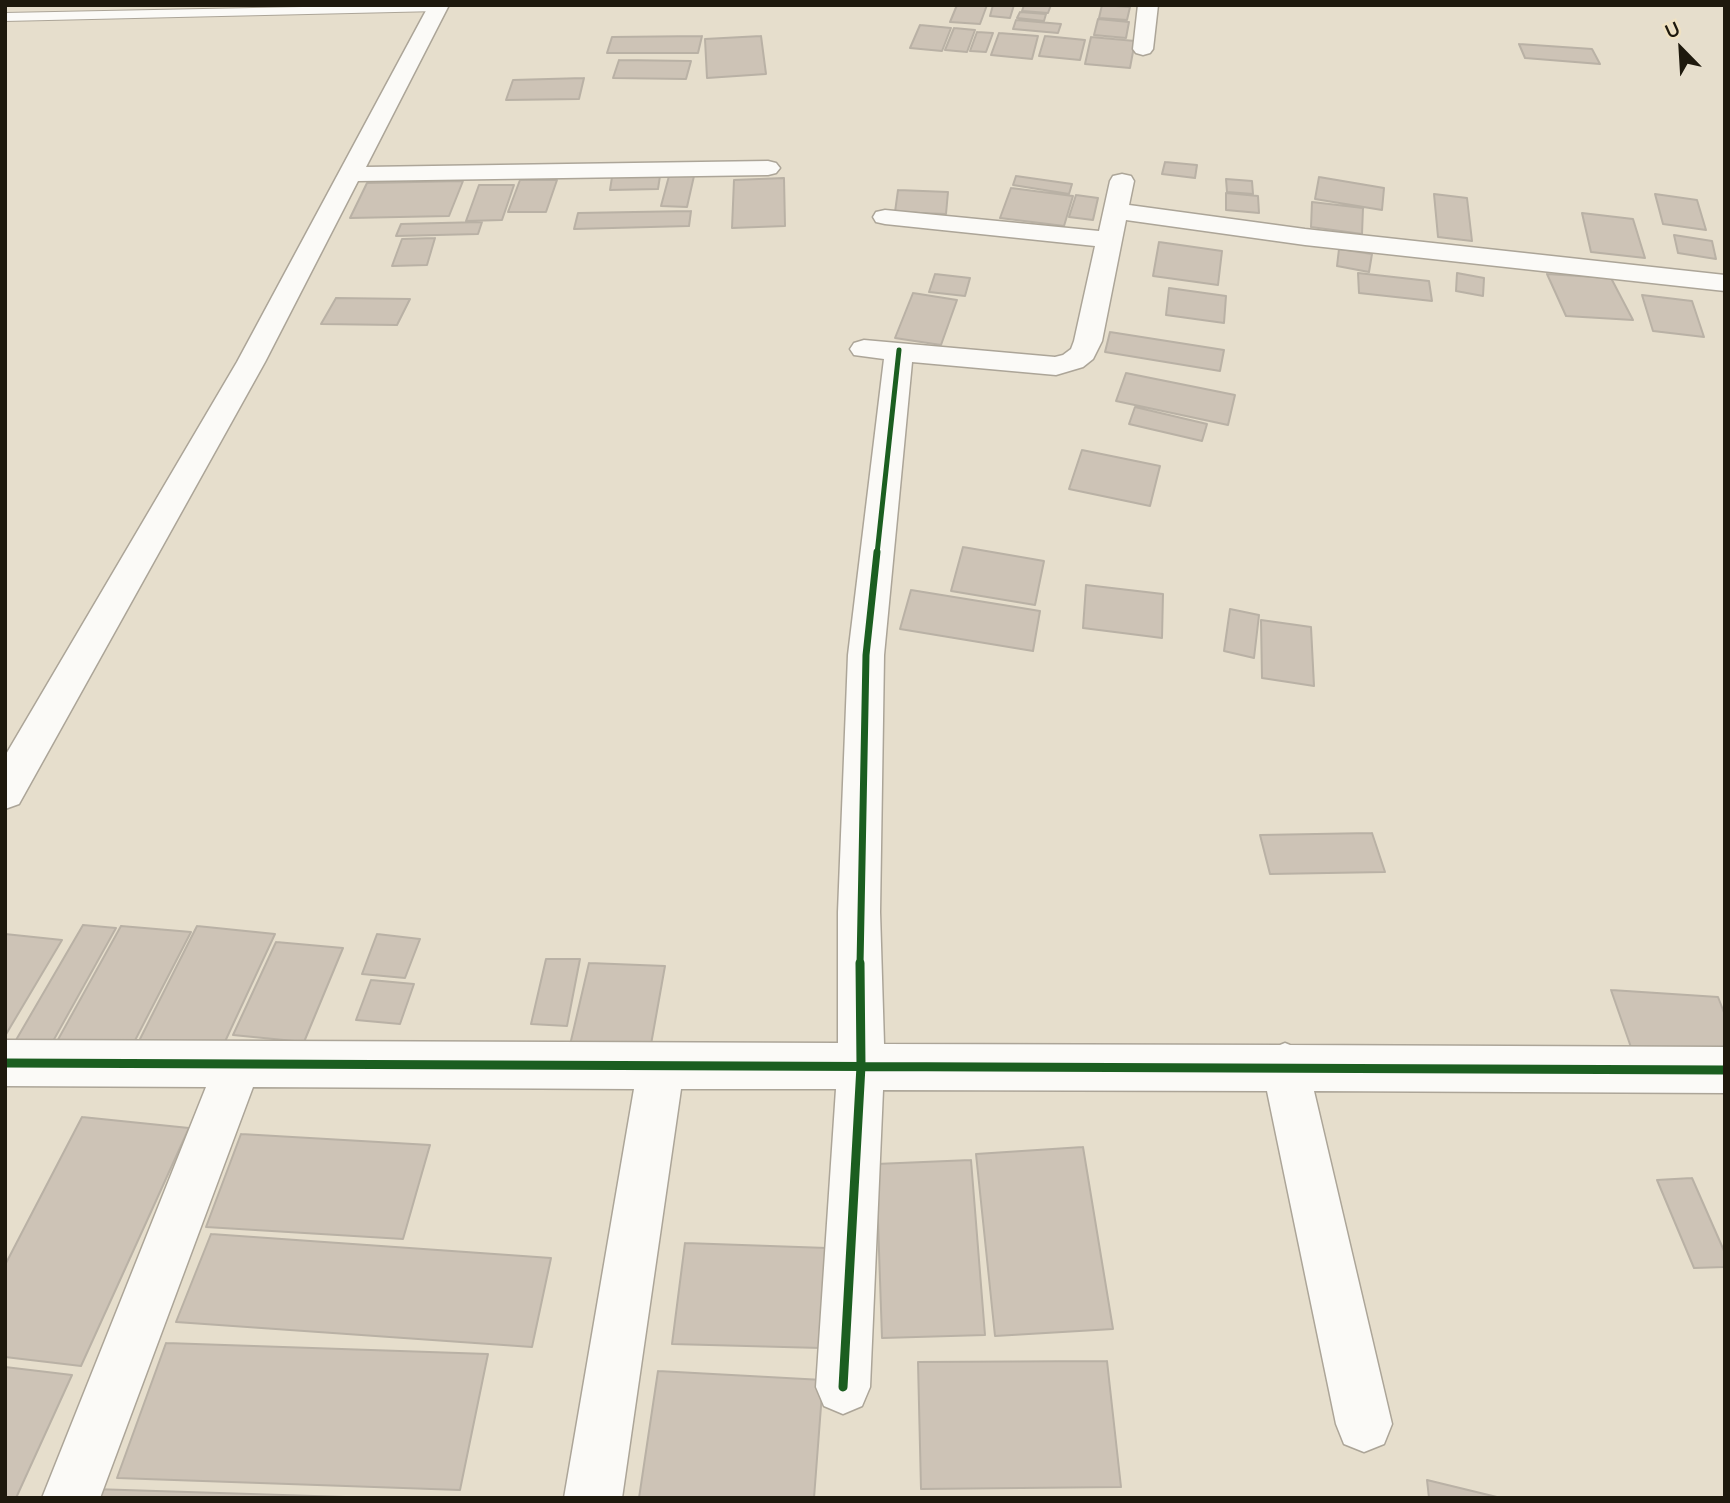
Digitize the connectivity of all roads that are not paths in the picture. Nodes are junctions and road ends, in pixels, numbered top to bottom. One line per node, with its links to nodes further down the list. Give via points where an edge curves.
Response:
1 (1148, 5): 4 (street)
2 (439, 7): 3 (lane); 6 (street)
3 (5, 18)
4 (1143, 49)
5 (768, 168): 6 (street)
6 (350, 174): 12 (street, via 251,362)
7 (1122, 181): 8 (street)
8 (1116, 211): 10 (street); 11 (street)
9 (885, 217): 10 (street)
10 (1109, 240): 16 (street, via 1088,341 1073,361 1056,366 882,349 866,655 859,912)
11 (1725, 283)
12 (5, 792)
13 (239, 1062): 14 (street); 15 (street); 21 (street)
14 (5, 1063)
15 (661, 1065): 16 (street); 22 (street)
16 (861, 1066): 17 (street); 19 (street)
17 (1285, 1066): 18 (street); 20 (street)
18 (1725, 1070)
19 (843, 1387)
20 (1364, 1424)
21 (71, 1498)
22 (593, 1498)

